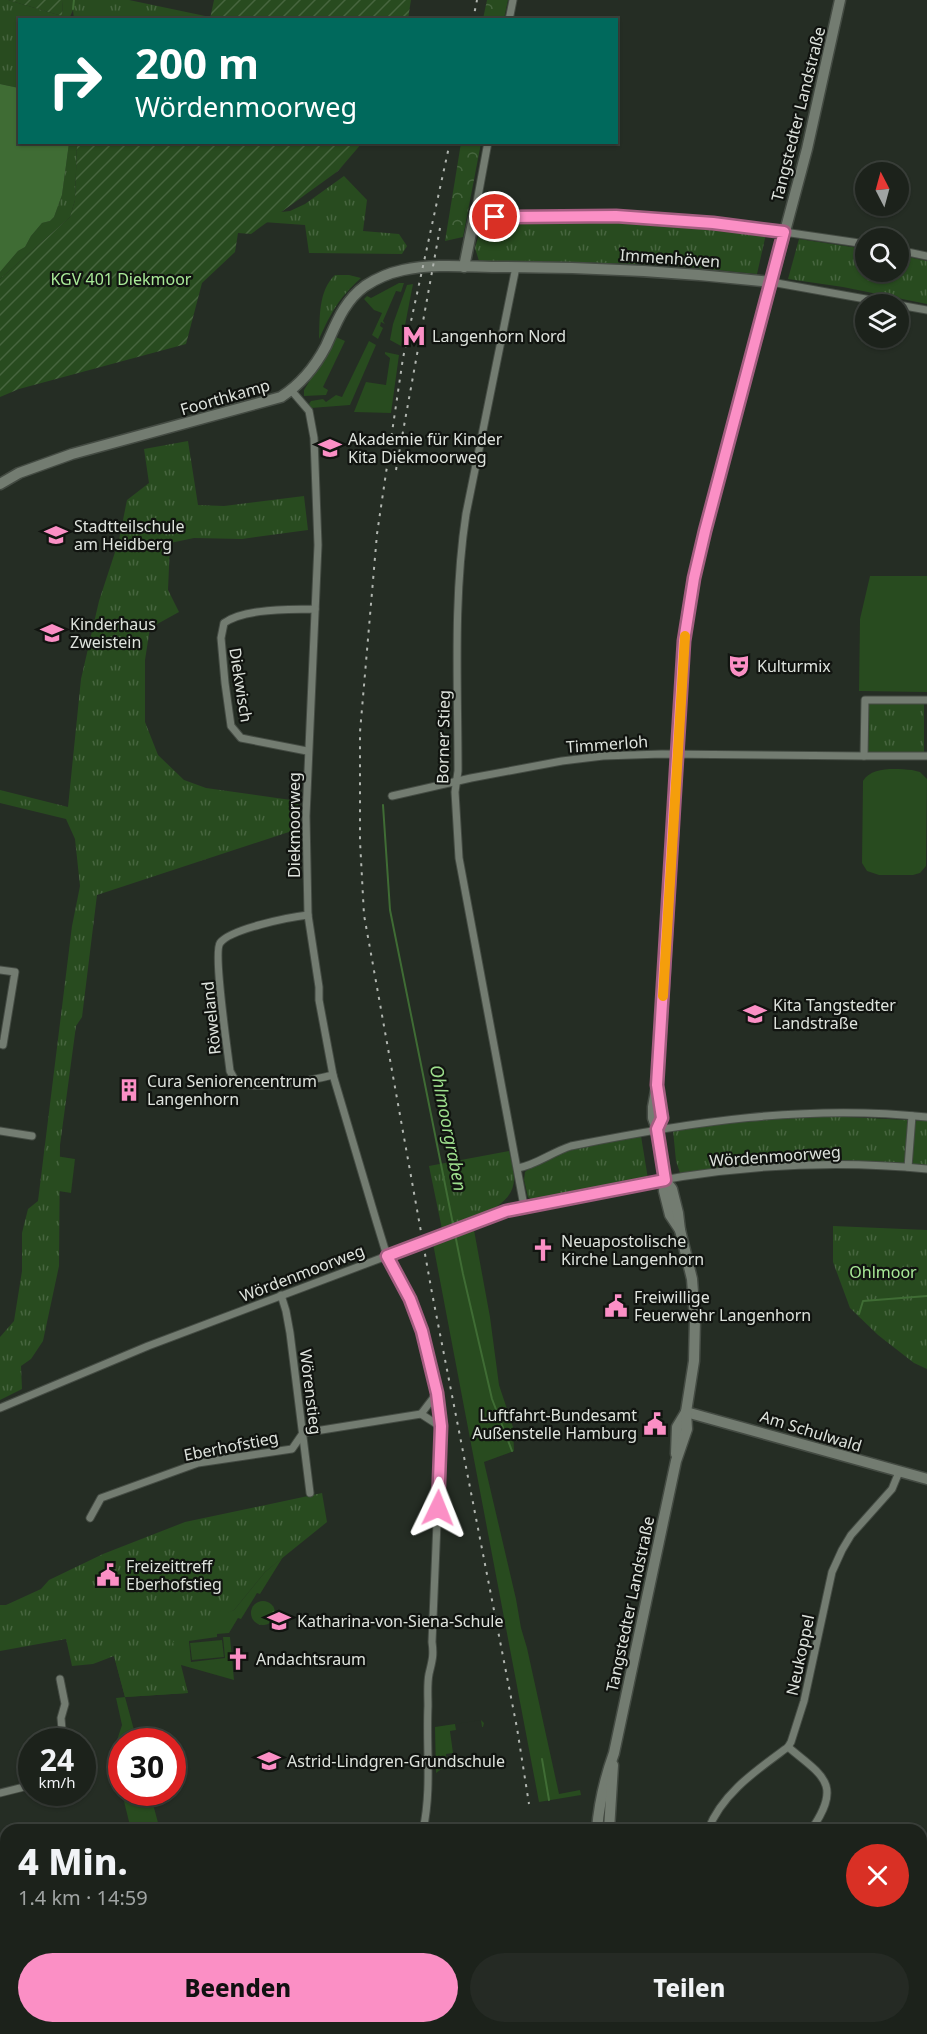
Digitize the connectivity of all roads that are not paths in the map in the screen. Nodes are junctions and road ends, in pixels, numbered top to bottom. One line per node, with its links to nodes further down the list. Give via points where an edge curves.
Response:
1 (513, 0): 3 (street)
2 (840, 0): 6 (street, Tangstedter Landstraße)
3 (509, 18)
4 (488, 144): 5 (street)
5 (474, 218): 6 (street, via 616,216); 10 (street)
6 (784, 232): 7 (street); 13 (street, Tangstedter Landstraße)
7 (855, 242)
8 (909, 252): 9 (street)
9 (927, 256)
10 (464, 267): 11 (street, Immenhöven); 12 (street, Immenhöven)
11 (516, 267): 13 (street, Immenhöven, via 681,272); 23 (street, Borner Stieg, via 461,547)
12 (408, 269): 15 (street, Foorthkamp, via 381,277 357,293 342,311 316,363)
13 (771, 282): 14 (street, Immenhöven); 20 (street, Tangstedter Landstraße, via 694,578 684,641)
14 (927, 310)
15 (291, 390): 16 (street, Foorthkamp, via 282,397 72,454); 17 (street, Diekmoorweg, via 309,411 314,438 318,545)
16 (0, 484)
17 (315, 609): 19 (street, Diekmoorweg); 19 (street, Diekwisch, via 232,617 224,623 221,638 231,726 241,738)
18 (927, 700): 21 (street, via 865,700)
19 (307, 751): 25 (street, Diekmoorweg)
20 (677, 754): 21 (street, Timmerloh); 23 (street, Timmerloh, via 573,759); 31 (street, Tangstedter Landstraße, via 657,1085 662,1118)
21 (864, 756): 22 (street, Timmerloh)
22 (927, 756)
23 (457, 781): 24 (street, Timmerloh); 35 (street, Borner Stieg, via 459,858)
24 (392, 796)
25 (308, 915): 28 (street, Diekmoorweg); 28 (street, Röweland, via 285,917 248,929 219,944 230,1071 236,1082 249,1086)
26 (0, 970): 27 (street, via 15,972 3,1045)
27 (0, 1044)
28 (333, 1075): 39 (street, Diekmoorweg)
29 (912, 1116): 30 (street); 31 (street, via 814,1113 734,1118); 34 (street)
30 (927, 1117)
31 (657, 1129): 35 (street, via 571,1146); 37 (street, Tangstedter Landstraße)
32 (0, 1131): 33 (street)
33 (32, 1136)
34 (908, 1167): 36 (street, Wördenmoorweg); 37 (street, Wördenmoorweg, via 775,1166)
35 (518, 1168): 38 (street, Borner Stieg)
36 (927, 1169)
37 (665, 1180): 38 (street, Wördenmoorweg); 43 (street, Tangstedter Landstraße, via 672,1189 692,1279 694,1355)
38 (524, 1206): 39 (street, Wördenmoorweg, bridge)
39 (387, 1256): 40 (street, Wördenmoorweg); 41 (street, Diekmoorweg, via 422,1331)
40 (281, 1295): 42 (street, Wördenmoorweg); 46 (street, Wörenstieg)
41 (437, 1393): 44 (street); 45 (street, Diekmoorweg)
42 (0, 1408)
43 (686, 1412): 47 (street, Am Schulwald); 54 (street, Tangstedter Landstraße, via 676,1432 676,1461)
44 (421, 1414): 45 (street); 46 (street)
45 (441, 1426): 57 (street, Diekmoorweg)
46 (303, 1433): 49 (street, Wörenstieg); 50 (street, Eberhofstieg, via 292,1449 198,1463 126,1488 101,1498)
47 (899, 1472): 48 (street, Am Schulwald); 53 (street, Neukoppel, via 892,1489 851,1535 832,1572 804,1701)
48 (927, 1479)
49 (310, 1493)
50 (90, 1518)
51 (60, 1679): 52 (street, via 65,1704)
52 (62, 1728)
53 (788, 1747): 60 (street, via 741,1784 716,1812); 61 (street, via 821,1774 828,1787 824,1807)
54 (614, 1753): 58 (street, Tangstedter Landstraße); 59 (street, Tangstedter Landstraße)
55 (18, 1788): 56 (street)
56 (0, 1793)
57 (424, 1824)
58 (597, 1824)
59 (609, 1824)
60 (711, 1824)
61 (814, 1824)

